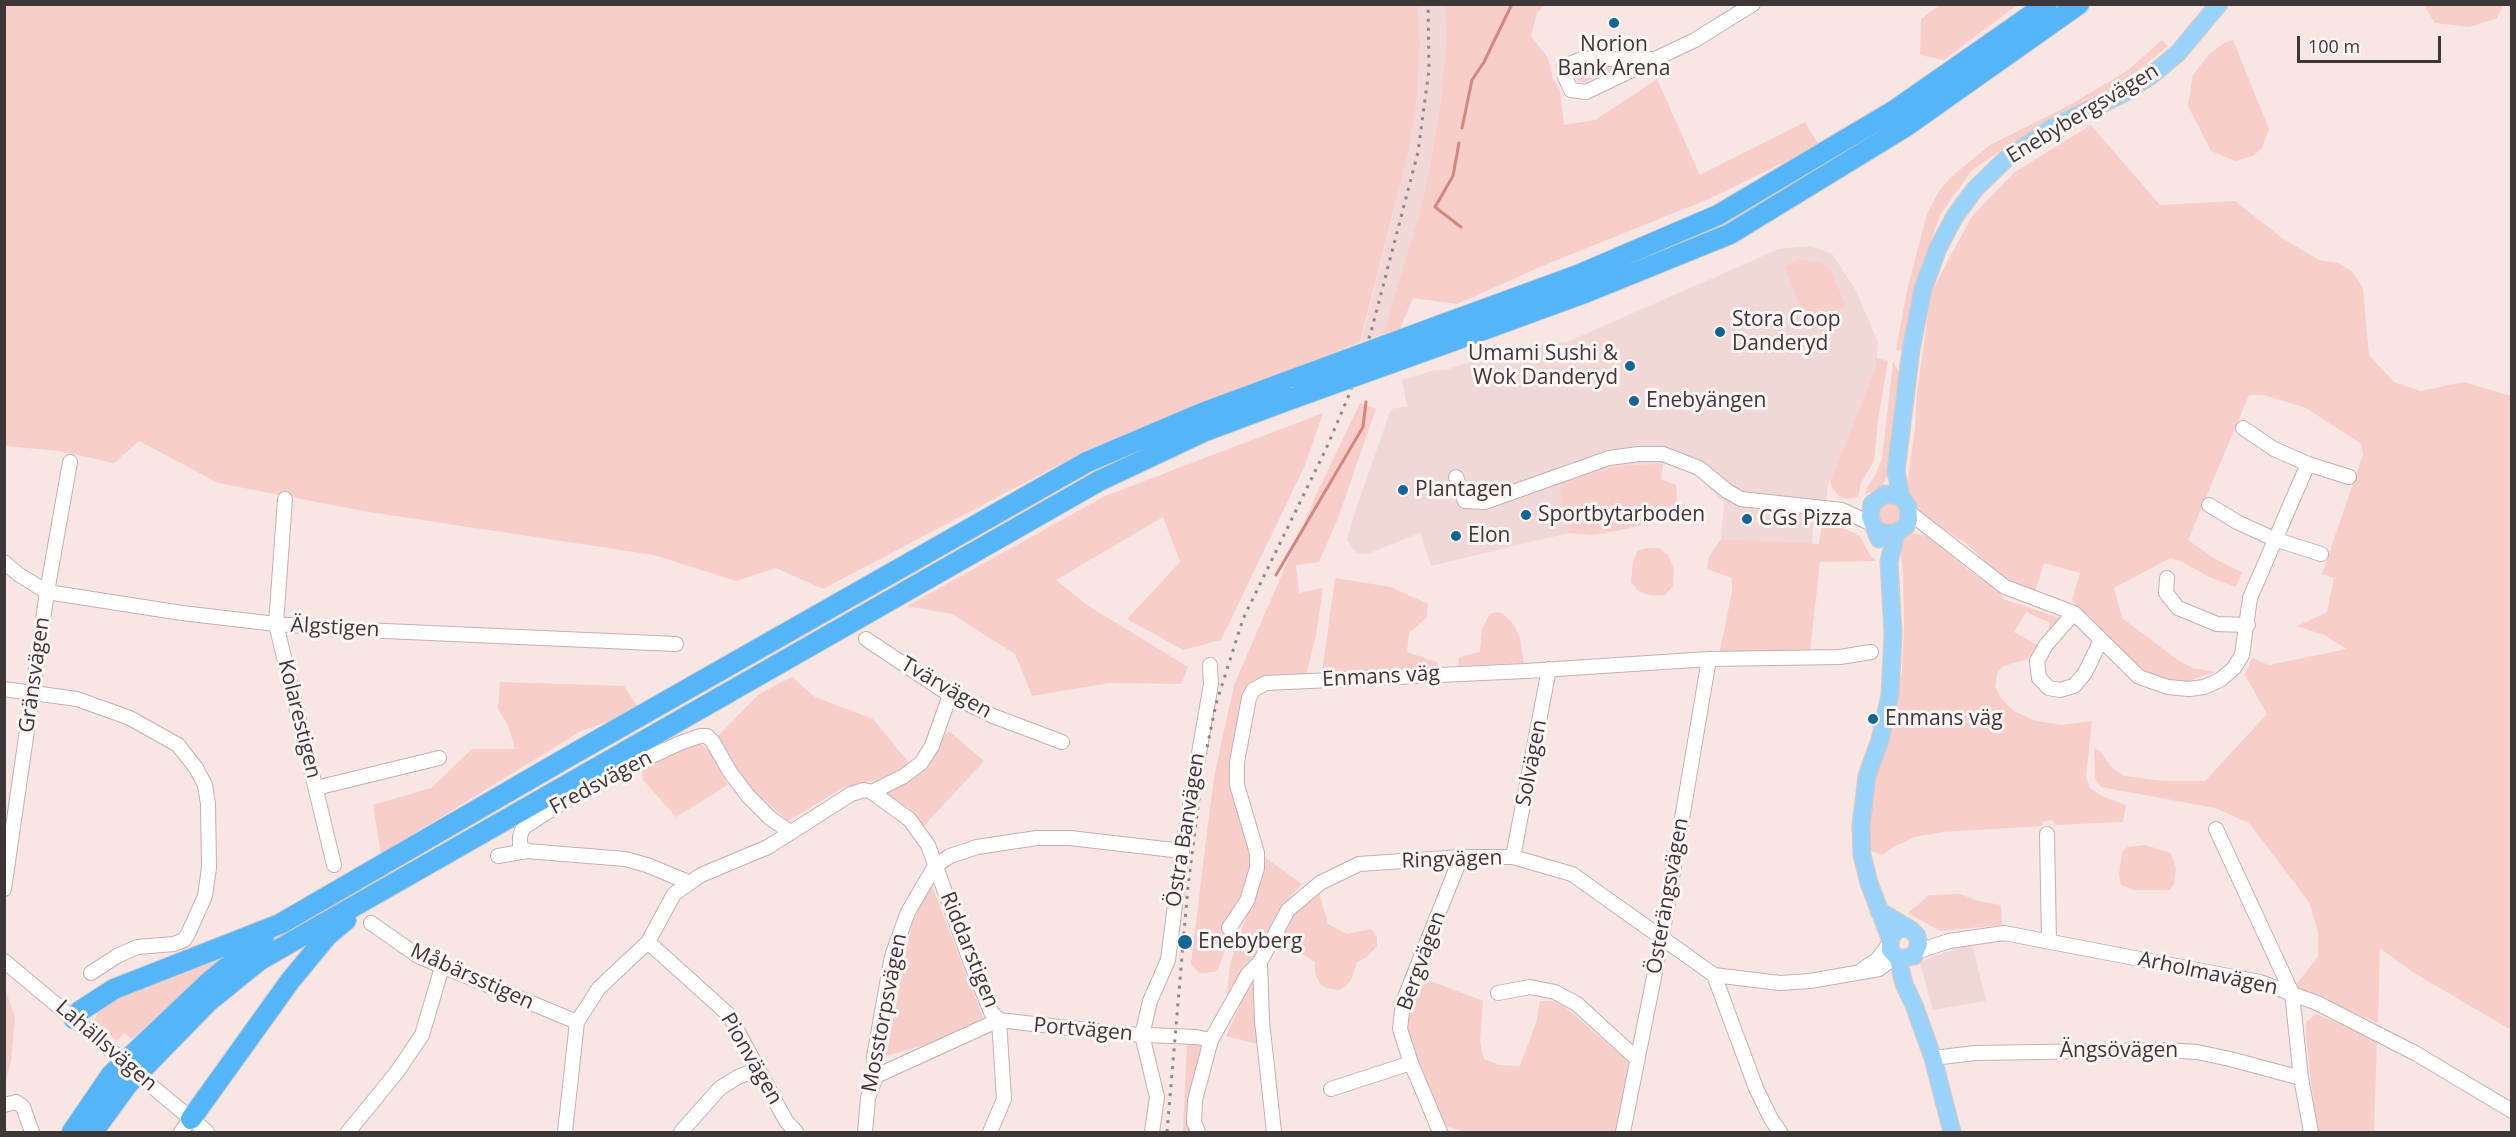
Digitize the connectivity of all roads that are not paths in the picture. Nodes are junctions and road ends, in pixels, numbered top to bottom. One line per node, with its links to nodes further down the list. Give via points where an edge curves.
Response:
1 (1753, 4): 5 (street, via 1695,40)
2 (2047, 4): 6 (highway, via 1895,110 1718,215)
3 (2079, 4): 6 (highway, via 1905,128 1730,234 1587,292)
4 (2219, 4): 12 (main road, Enebybergsvägen, via 2178,53 2153,74 2124,93 2052,128 2005,160 1975,189 1955,216 1923,289 1896,471)
5 (1653, 59): 5 (street, via 1571,59 1564,66 1565,77 1571,90 1586,92)
6 (1445, 333): 52 (highway, bridge, via 1203,432 1099,481); 55 (highway, bridge, via 1297,378 1087,462)
7 (2243, 428): 9 (street)
8 (70, 462): 23 (street, Gränsvägen)
9 (2308, 464): 11 (street); 18 (street)
10 (1456, 477): 15 (street, via 1465,501 1485,502 1609,458 1663,454 1699,468 1741,499)
11 (2349, 477)
12 (1886, 498): 15 (street); 16 (main road, via 1908,506); 17 (main road, via 1870,517)
13 (285, 499): 25 (street, Kolarestigen)
14 (2209, 505): 18 (street)
15 (1842, 510): 17 (street)
16 (1904, 524): 17 (main road, via 1883,533); 21 (main road); 24 (street, via 1932,531 2005,587)
17 (1875, 527): 21 (main road)
18 (2274, 539): 19 (street); 26 (street, via 2250,598)
19 (2321, 554)
20 (4, 562): 23 (street, Älgstigen)
21 (1889, 562): 60 (main road, via 1893,634 1890,695 1867,776 1862,855 1879,911)
22 (2167, 578): 26 (street, via 2166,593 2178,608 2217,624)
23 (46, 592): 25 (street, Älgstigen); 35 (street, Gränsvägen)
24 (2074, 613): 28 (street); 28 (street, via 2037,661 2039,678 2049,688 2074,686)
25 (276, 624): 29 (street, Älgstigen); 39 (street, Kolarestigen)
26 (2248, 625): 28 (street, via 2242,655 2234,668 2220,680 2189,689 2139,677)
27 (866, 639): 36 (street, Tvärvägen)
28 (2101, 640)
29 (676, 644)
30 (1871, 652): 31 (street, Enmans väg, via 1840,657)
31 (1709, 659): 33 (street, Enmans väg); 57 (street, Österängsvägen)
32 (1210, 665): 45 (street, Östra Banvägen, via 1211,684)
33 (1549, 669): 48 (street, Solvägen); 56 (street, Enmans väg, via 1266,683 1253,690 1236,785 1257,853 1257,868 1248,901)
34 (4, 689): 35 (street)
35 (33, 693): 53 (street, Gränsvägen); 64 (street, via 76,699 130,718 177,745 205,785 205,896 184,940 137,947)
36 (950, 695): 37 (street, Tvärvägen); 40 (street, via 932,746 921,763)
37 (1062, 742)
38 (439, 758): 39 (street)
39 (316, 788): 49 (street, Kolarestigen)
40 (872, 792): 42 (street, via 851,794); 50 (street, Riddarstigen, via 918,829)
41 (2217, 829): 67 (street)
42 (790, 832): 44 (street, Fredsvägen, via 748,796 707,736 700,736 629,765 544,814 524,828 520,836 520,846); 51 (street, via 768,847)
43 (2047, 834): 58 (street)
44 (527, 851): 46 (street); 51 (street, via 625,859)
45 (1182, 851): 50 (street, via 1073,838 1037,838 977,847); 71 (street, Östra Banvägen, via 1168,960 1150,1001)
46 (498, 856)
47 (1461, 857): 48 (street, Ringvägen); 62 (street, Ringvägen, via 1359,864 1320,883 1288,910); 75 (street, Bergvägen, via 1403,1002 1400,1029)
48 (1513, 857): 57 (street, Ringvägen, via 1572,874)
49 (334, 865)
50 (935, 866): 69 (street, Riddarstigen, via 981,989); 77 (street, Mosstorpsvägen, via 908,912 892,956 874,1057)
51 (688, 882): 59 (street, via 674,894)
52 (382, 888): 82 (highway, via 328,935 290,981); 85 (highway, via 260,960 208,1002 128,1084)
53 (4, 889)
54 (371, 923): 63 (street, Måbärsstigen, via 418,956)
55 (280, 924): 68 (highway, via 114,989); 84 (highway, via 210,981 111,1076)
56 (1229, 928)
57 (1662, 937): 65 (street, Ringvägen); 74 (street, Österängsvägen)
58 (2049, 941): 60 (street, Arholmavägen, via 2004,933); 67 (street, Arholmavägen, via 2260,982)
59 (648, 942): 70 (street, via 599,988); 76 (street, Pionvägen, via 729,1015)
60 (1903, 946): 65 (street, Ringvägen, via 1861,971 1810,981 1780,983); 73 (main road, via 1914,1005)
61 (4, 961): 68 (street, Lahällsvägen)
62 (1260, 962): 72 (street, via 1248,974); 95 (street)
63 (442, 967): 70 (street, Måbärsstigen); 87 (street, via 422,1035)
64 (91, 974)
65 (1714, 975): 98 (street, via 1756,1088)
66 (1498, 993): 74 (street, via 1530,987 1555,992 1577,1005)
67 (2292, 993): 78 (street); 81 (street, Arholmavägen, via 2415,1053)
68 (74, 1019): 82 (street, Lahällsvägen, bridge, via 161,1094)
69 (999, 1020): 71 (street, Portvägen); 77 (street); 92 (street, Riddarstigen, via 1004,1099)
70 (577, 1022): 88 (street)
71 (1142, 1035): 72 (street, Portvägen); 93 (street, Östra Banvägen, via 1157,1097)
72 (1212, 1040): 94 (street, via 1196,1100 1194,1122)
73 (1933, 1058): 78 (street, Ängsövägen, via 1975,1053 2164,1050 2198,1052); 99 (main road)
74 (1637, 1059): 97 (street, Österängsvägen)
75 (1411, 1063): 79 (street); 96 (street, Bergvägen)
76 (758, 1069): 89 (street, via 720,1088); 90 (street, Pionvägen)
77 (876, 1076): 91 (street, Mosstorpsvägen, via 868,1098)
78 (2301, 1078): 100 (street)
79 (1331, 1089)
80 (4, 1105): 83 (street, via 16,1102 23,1107)
81 (2511, 1111)
82 (186, 1126): 86 (street, Lahällsvägen)
83 (32, 1132)
84 (72, 1132)
85 (93, 1132)
86 (207, 1132)
87 (348, 1132)
88 (565, 1132)
89 (681, 1132)
90 (796, 1132)
91 (865, 1132)
92 (990, 1132)
93 (1152, 1132)
94 (1198, 1132)
95 (1274, 1132)
96 (1440, 1132)
97 (1623, 1132)
98 (1780, 1132)
99 (1952, 1132)
100 (2311, 1132)

